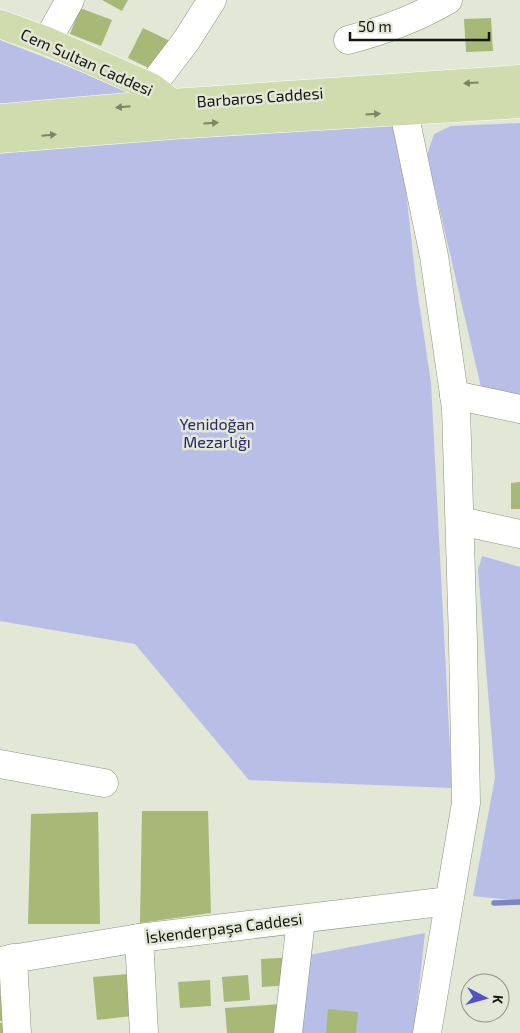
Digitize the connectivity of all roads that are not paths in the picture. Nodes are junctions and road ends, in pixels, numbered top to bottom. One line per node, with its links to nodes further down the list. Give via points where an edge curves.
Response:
1 (70, 0): 6 (street)
2 (212, 0): 10 (street, via 186,41)
3 (448, 0): 5 (street, via 381,31)
4 (0, 24): 6 (main road, Cem Sultan Caddesi)
5 (348, 40)
6 (47, 41): 10 (main road, Cem Sultan Caddesi)
7 (520, 80): 8 (main road, Barbaros Caddesi, one-way to 8)
8 (406, 100): 9 (main road, Barbaros Caddesi); 10 (main road, Barbaros Caddesi); 13 (street, via 434,256)
9 (520, 104)
10 (165, 105): 11 (main road, Barbaros Caddesi, one-way to 11); 12 (main road, Barbaros Caddesi, one-way to 10)
11 (0, 118)
12 (0, 139)
13 (454, 395): 14 (street); 15 (street)
14 (520, 409)
15 (460, 522): 16 (street); 19 (street, via 466,803)
16 (520, 534)
17 (0, 764): 18 (street)
18 (104, 784)
19 (449, 901): 20 (street, İskenderpaşa Caddesi); 26 (street)
20 (300, 920): 21 (street, İskenderpaşa Caddesi); 25 (street)
21 (139, 938): 22 (street, İskenderpaşa Caddesi); 24 (street)
22 (7, 960): 23 (street)
23 (18, 1033)
24 (144, 1033)
25 (288, 1033)
26 (427, 1033)

